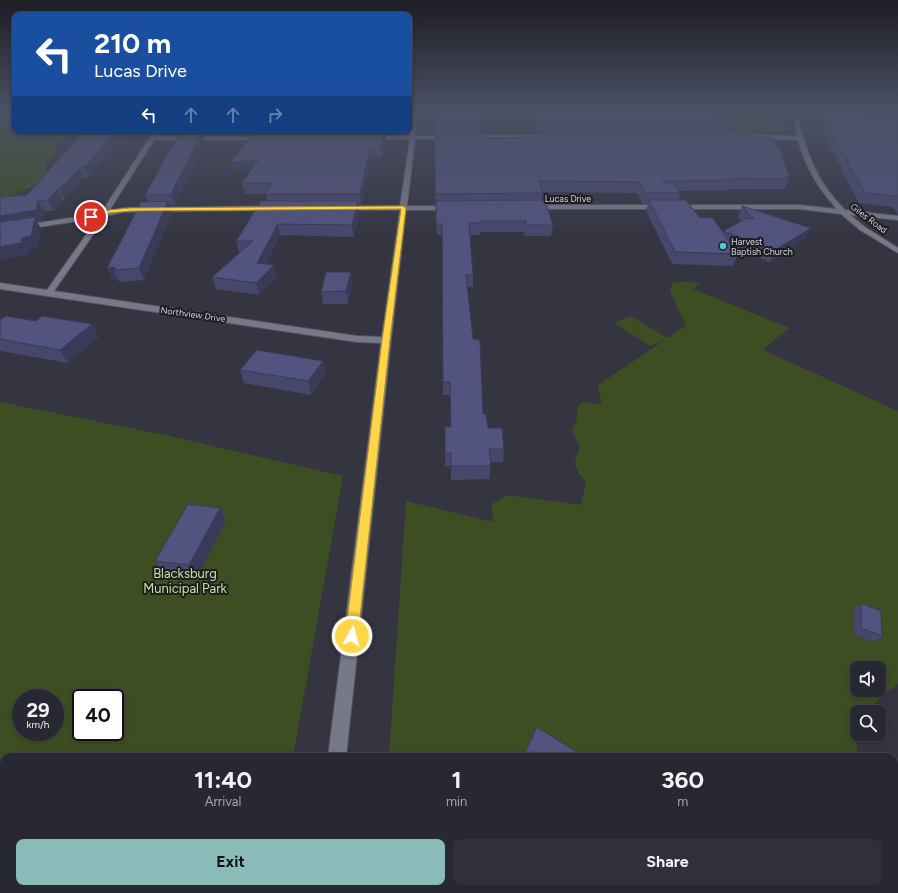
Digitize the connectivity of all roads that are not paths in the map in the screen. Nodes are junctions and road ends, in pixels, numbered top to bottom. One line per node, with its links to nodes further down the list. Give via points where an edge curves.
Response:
1 (143, 152): 9 (street)
2 (410, 152): 6 (street)
3 (805, 152): 10 (street, Giles Road, via 813,171)
4 (280, 208): 9 (street, via 130,209)
5 (335, 208): 6 (street)
6 (403, 208): 7 (street); 16 (street)
7 (461, 208)
8 (524, 208): 10 (street, Lucas Drive, via 799,207)
9 (105, 212): 12 (street, via 81,219); 15 (street)
10 (843, 212): 11 (street, Lucas Drive); 13 (street, Giles Road)
11 (898, 218)
12 (0, 231)
13 (898, 251)
14 (0, 286): 15 (street, Northview Drive)
15 (49, 293): 16 (street, Northview Drive, via 357,339)
16 (386, 340): 17 (street)
17 (337, 753)

